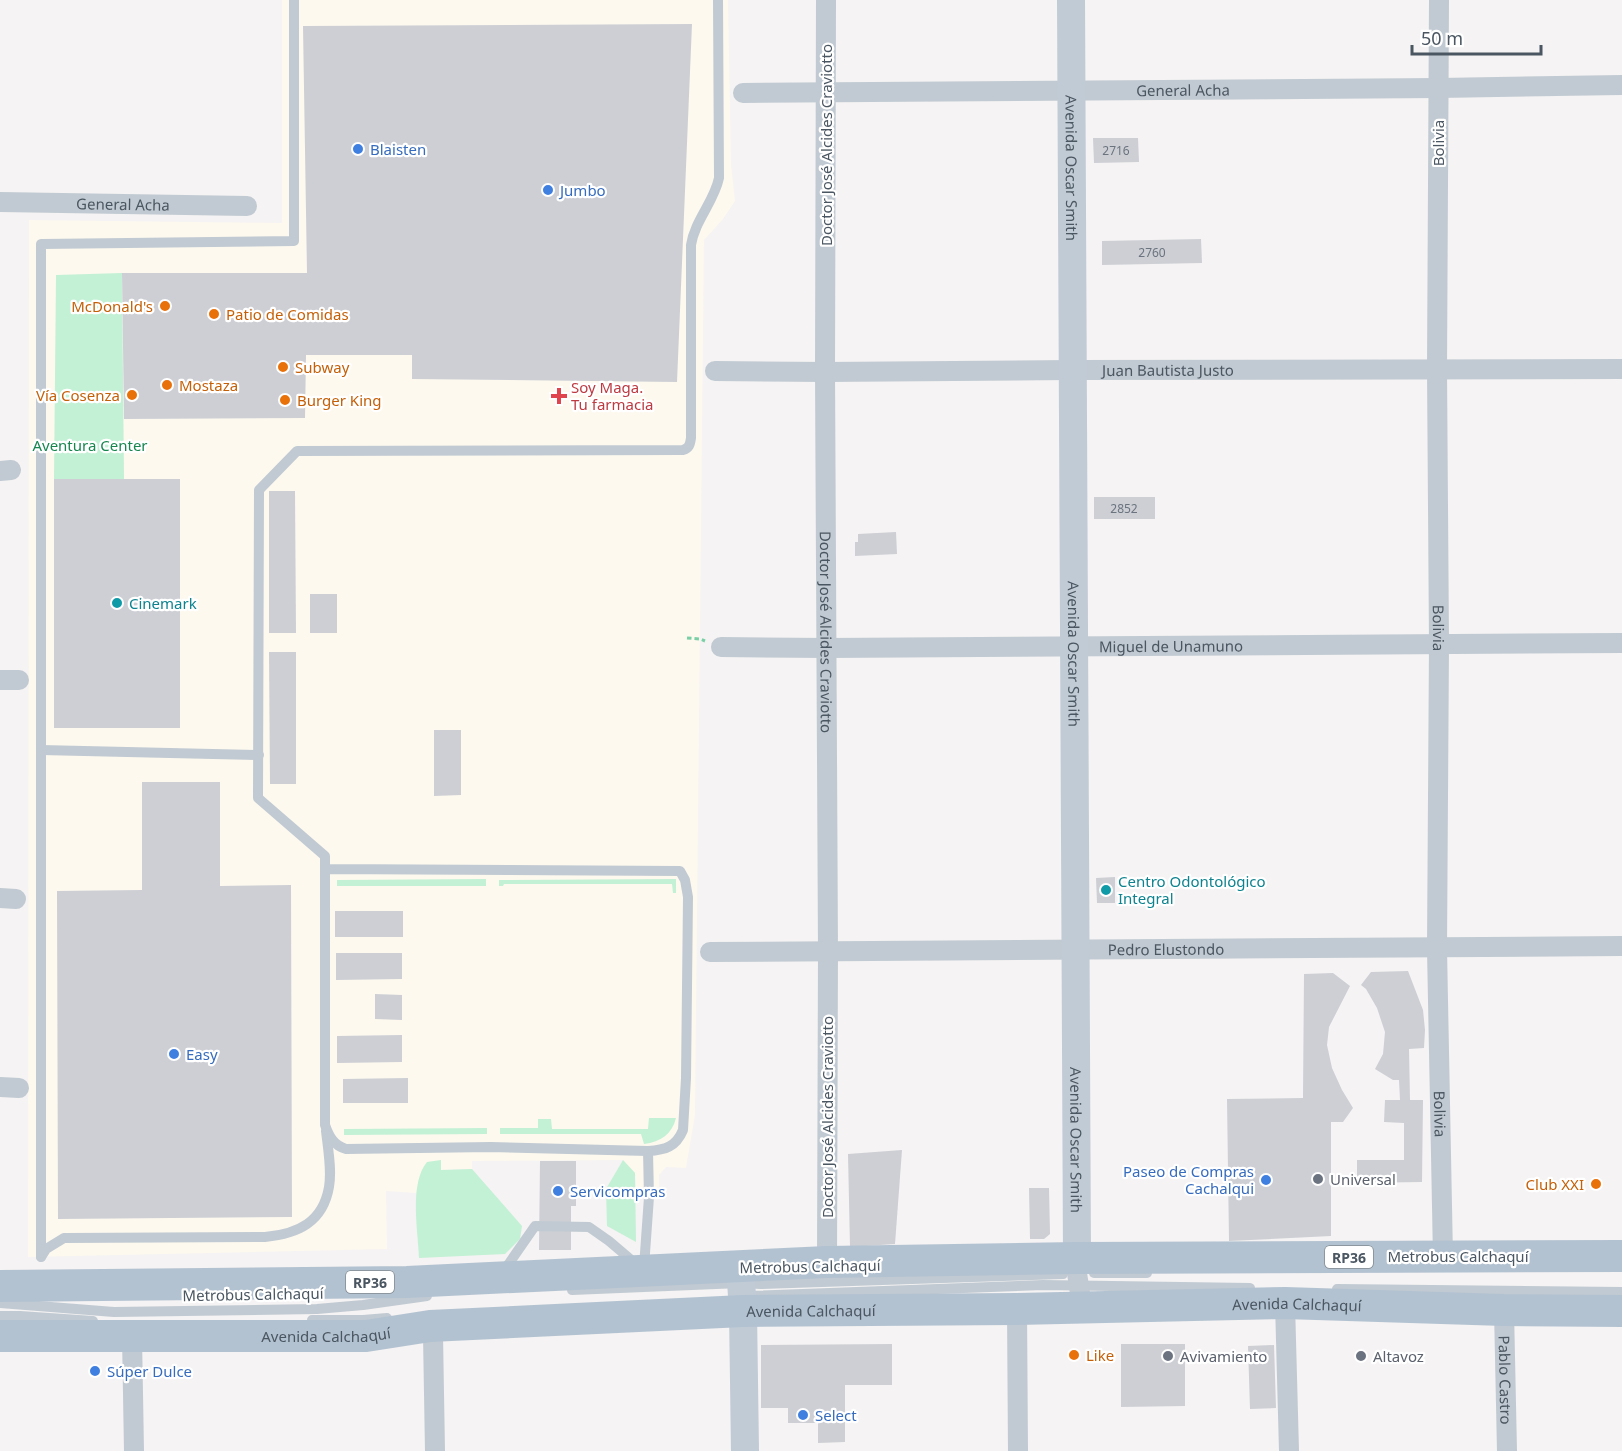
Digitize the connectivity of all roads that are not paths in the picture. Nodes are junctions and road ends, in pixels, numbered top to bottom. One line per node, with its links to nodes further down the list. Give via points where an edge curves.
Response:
1 (294, 0): 23 (lane, via 294,242 41,244)
2 (718, 0): 24 (lane, via 718,178 714,196 691,245 690,444 683,450 297,451 259,490)
3 (826, 0): 9 (street, Doctor José Alcides Craviotto)
4 (1071, 0): 8 (main road, Avenida Oscar Smith)
5 (1439, 0): 7 (street, Bolivia)
6 (1622, 85): 7 (street, General Acha)
7 (1439, 88): 8 (street, General Acha); 13 (street, Bolivia)
8 (1071, 90): 9 (street, General Acha); 15 (main road, Avenida Oscar Smith)
9 (826, 91): 10 (street, General Acha); 17 (street, Doctor José Alcides Craviotto)
10 (743, 93)
11 (0, 202): 12 (street, General Acha)
12 (247, 206)
13 (1437, 369): 14 (street, Juan Bautista Justo); 15 (street, Juan Bautista Justo); 19 (street, Bolivia)
14 (1622, 369)
15 (1072, 370): 17 (street, Juan Bautista Justo); 20 (main road, Avenida Oscar Smith)
16 (715, 371): 17 (street, Juan Bautista Justo)
17 (825, 372): 22 (street, Doctor José Alcides Craviotto)
18 (1622, 643): 19 (street, Miguel de Unamuno)
19 (1439, 644): 20 (street, Miguel de Unamuno); 27 (street, Bolivia)
20 (1074, 646): 22 (street, Miguel de Unamuno); 28 (main road, Avenida Oscar Smith)
21 (721, 647): 22 (street, Miguel de Unamuno)
22 (827, 648): 29 (street, Doctor José Alcides Craviotto)
23 (41, 750): 24 (lane); 31 (lane, via 41,1257 45,1249 64,1238 265,1238 297,1231 311,1223 323,1206 329,1187)
24 (258, 755): 25 (lane, via 258,798 325,856)
25 (326, 869): 31 (lane); 32 (lane, via 680,871 688,897 683,1130 672,1146)
26 (1622, 946): 27 (street, Pedro Elustondo)
27 (1437, 949): 28 (street, Pedro Elustondo); 34 (street, Bolivia)
28 (1075, 950): 29 (street, Pedro Elustondo); 38 (main road, Avenida Oscar Smith)
29 (828, 951): 30 (street, Pedro Elustondo); 35 (street, Doctor José Alcides Craviotto)
30 (710, 952)
31 (325, 1125): 32 (lane, via 334,1142 346,1149)
32 (648, 1150): 43 (lane)
33 (1622, 1256): 34 (main road, Avenida Calchaquí / RP36)
34 (1443, 1257): 38 (main road, Avenida Calchaquí / RP36)
35 (827, 1262): 38 (main road, Avenida Calchaquí / RP36); 44 (main road, Avenida Calchaquí / RP36)
36 (1155, 1273): 38 (lane, Metrobus Calchaquí)
37 (498, 1278): 39 (main road, Avenida Calchaquí / RP36); 43 (main road, Avenida Calchaquí / RP36); 43 (lane, via 535,1226 589,1227 609,1241)
38 (1078, 1281): 40 (lane, Metrobus Calchaquí); 44 (lane, Metrobus Calchaquí); 48 (main road, Avenida Calchaquí / RP36); 49 (main road, via 1048,1293 963,1296); 50 (main road, Avenida Calchaquí / RP36)
39 (0, 1286)
40 (1256, 1288)
41 (1327, 1289): 45 (lane)
42 (563, 1290): 43 (lane)
43 (645, 1291): 44 (main road, Avenida Calchaquí / RP36); 44 (main road, Avenida Calchaquí / RP36); 58 (main road, Avenida Calchaquí / RP36); 59 (main road, via 645,1323 633,1331)
44 (739, 1291): 49 (main road, Avenida Calchaquí / RP36); 63 (main road)
45 (1622, 1292)
46 (435, 1295): 47 (lane, Metrobus Calchaquí, via 317,1309 114,1312)
47 (0, 1303)
48 (1285, 1303): 51 (main road, Avenida Calchaquí / RP36); 65 (street)
49 (872, 1309): 50 (main road, Avenida Calchaquí / RP36)
50 (1017, 1309): 64 (street)
51 (1504, 1310): 52 (main road, Avenida Calchaquí / RP36); 66 (street, Pablo Castro)
52 (1622, 1311)
53 (0, 1316): 56 (lane, Metrobus Calchaquí, via 92,1321)
54 (396, 1317): 55 (lane, Metrobus Calchaquí)
55 (306, 1320)
56 (282, 1321)
57 (0, 1336): 60 (main road, Avenida Calchaquí / RP36)
58 (366, 1336): 59 (main road); 60 (main road, Avenida Calchaquí / RP36)
59 (433, 1344): 62 (street)
60 (133, 1351): 61 (street)
61 (134, 1451)
62 (435, 1451)
63 (745, 1451)
64 (1018, 1451)
65 (1288, 1451)
66 (1507, 1451)

